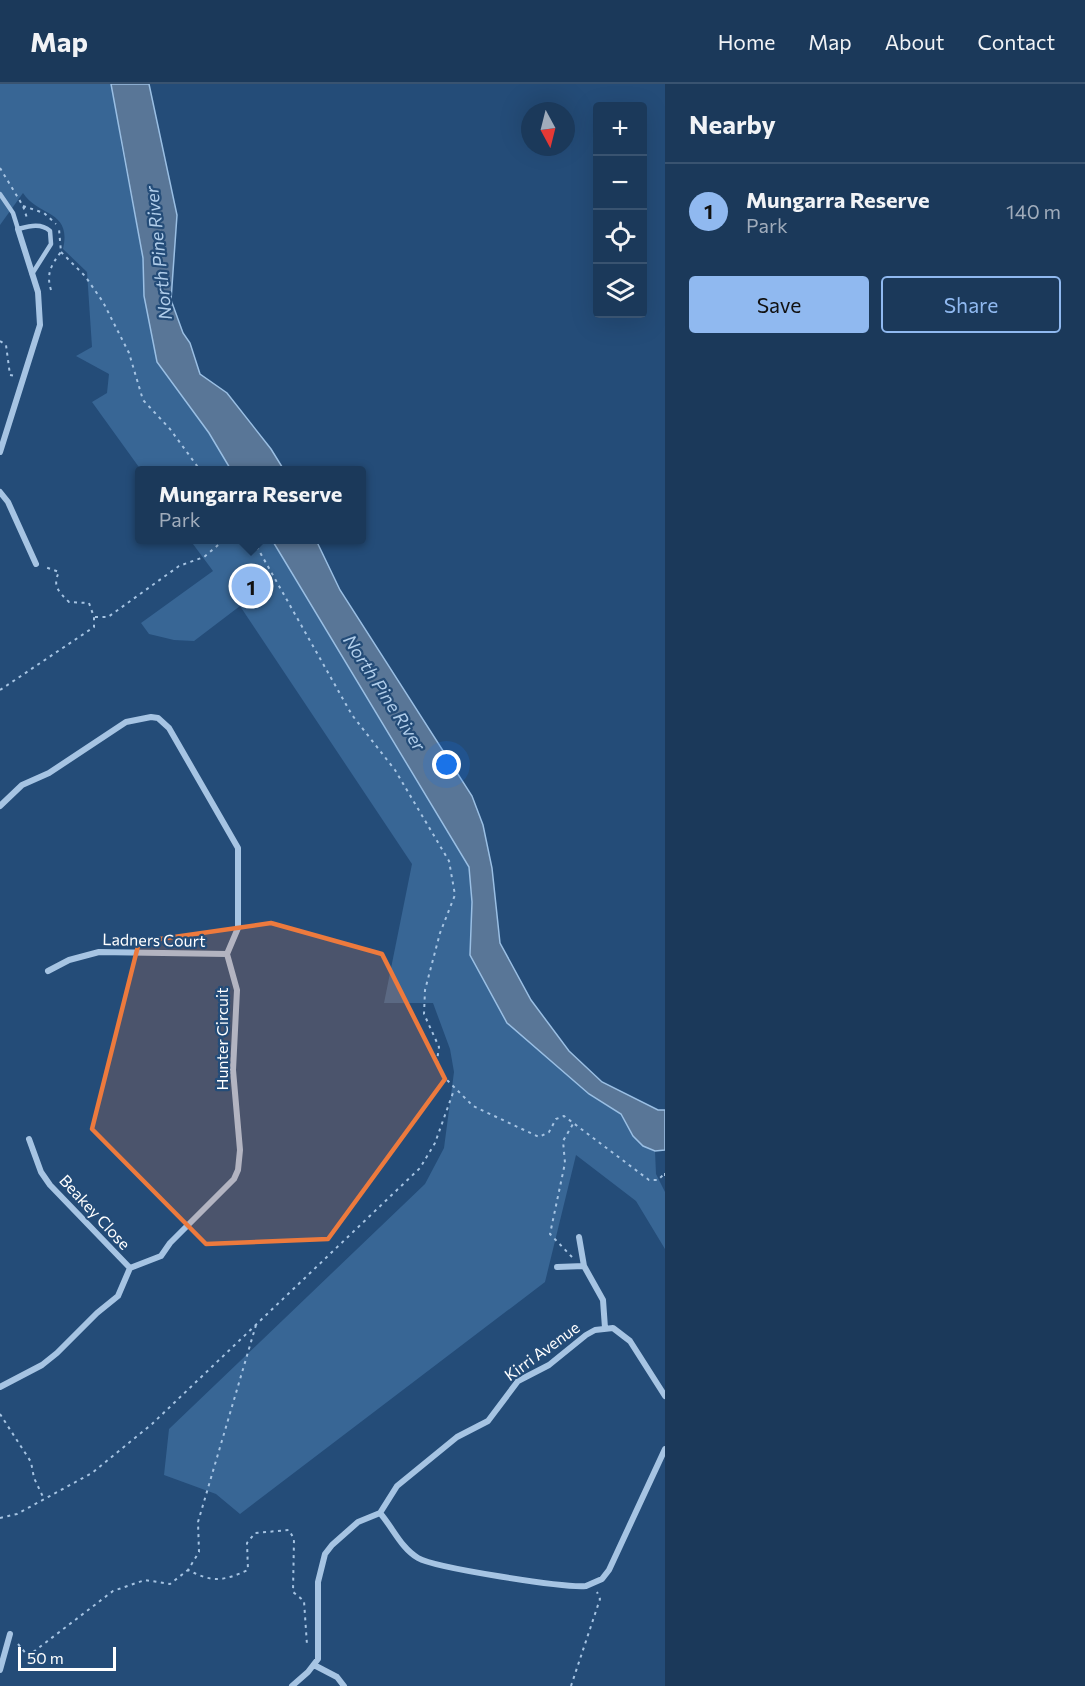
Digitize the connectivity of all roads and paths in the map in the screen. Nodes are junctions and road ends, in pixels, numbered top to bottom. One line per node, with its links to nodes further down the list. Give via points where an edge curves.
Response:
1 (0, 168): 3 (path)
2 (0, 194): 4 (lane)
3 (30, 226): 4 (lane); 5 (lane, via 45,226 52,238)
4 (18, 229): 5 (street)
5 (32, 274): 8 (street, via 41,309 40,325)
6 (51, 290): 10 (path, via 47,279 51,264 61,252 103,302 129,353 143,400)
7 (0, 341): 8 (path, via 6,345 9,375)
8 (25, 379): 9 (street)
9 (0, 452)
10 (196, 466)
11 (0, 492): 14 (street)
12 (219, 544): 15 (path, via 204,557 179,566 108,617)
13 (255, 544): 20 (path, via 352,715 395,770 449,861 454,895 425,990 424,1014 439,1047 437,1061)
14 (36, 564): 15 (path, via 59,572 55,580 58,592 69,602 89,603)
15 (94, 617): 16 (path, via 94,627 85,635)
16 (0, 690)
17 (0, 806): 18 (street, via 22,785 49,773 126,722 143,716 158,718 169,728 238,848 238,928)
18 (227, 954): 19 (street, Ladners Court, via 99,952); 27 (street, Hunter Circuit, via 237,990 233,1070 238,1170 227,1187 161,1256)
19 (48, 971)
20 (454, 1090): 21 (path, via 473,1106 539,1137 549,1132 556,1119 564,1116); 28 (path, via 435,1143 420,1168)
21 (573, 1124): 23 (path, via 649,1180); 25 (path, via 562,1141 565,1163 550,1234)
22 (28, 1139): 27 (street, Beakey Close, via 50,1185)
23 (664, 1175)
24 (579, 1237): 25 (street)
25 (585, 1266): 26 (street); 29 (street, via 603,1300)
26 (557, 1267)
27 (130, 1268): 30 (street, via 118,1296 57,1353)
28 (257, 1322): 34 (path, via 152,1424 93,1473); 37 (path, via 198,1522 199,1552)
29 (605, 1328): 31 (street, Kirri Avenue, via 622,1333 630,1341); 35 (street, Kirri Avenue, via 586,1335 549,1365 519,1381 488,1421 457,1437 397,1486)
30 (0, 1387)
31 (665, 1396)
32 (0, 1413): 34 (path, via 31,1462)
33 (665, 1449): 38 (street, via 609,1570)
34 (44, 1499): 36 (path, via 17,1514)
35 (380, 1513): 38 (street, via 400,1543 419,1559 568,1586); 40 (street, via 347,1529 325,1554 318,1582)
36 (0, 1518)
37 (188, 1570): 39 (path, via 170,1584 145,1580 113,1591 28,1656); 40 (path, via 205,1579 228,1579 248,1570 248,1543 255,1533 289,1530 294,1539 293,1592 303,1601 308,1649)
38 (593, 1584): 45 (path, via 600,1599)
39 (10, 1634): 42 (street)
40 (320, 1651): 41 (street)
41 (314, 1665): 43 (street); 44 (street, via 337,1677)
42 (0, 1670)
43 (292, 1686)
44 (344, 1686)
45 (571, 1686)

